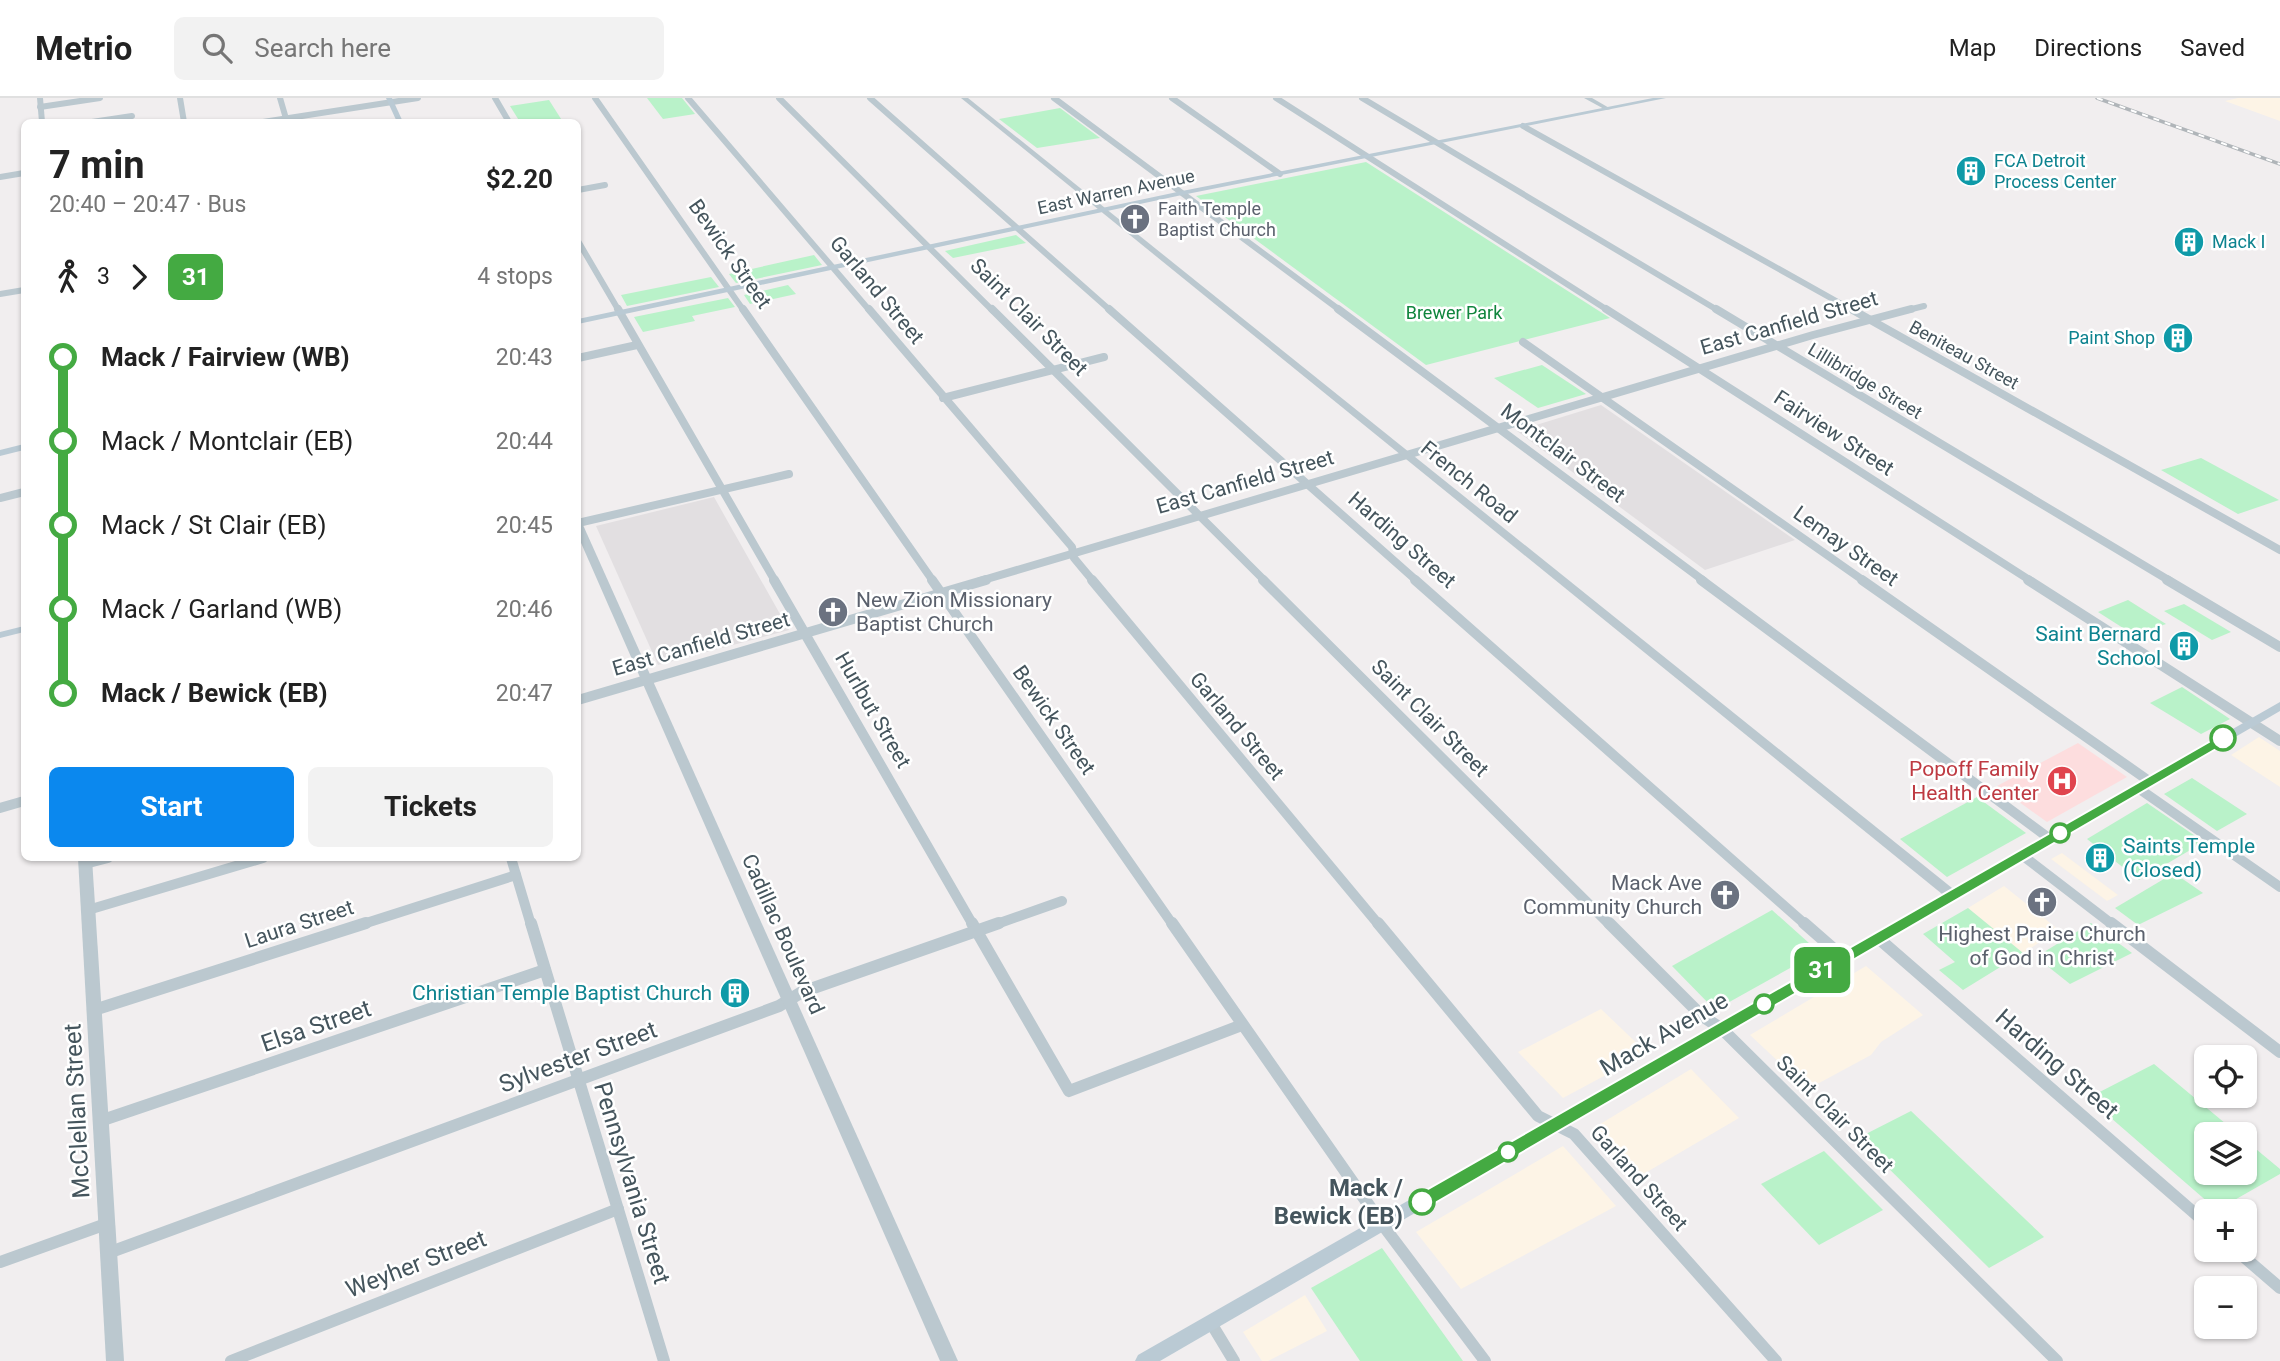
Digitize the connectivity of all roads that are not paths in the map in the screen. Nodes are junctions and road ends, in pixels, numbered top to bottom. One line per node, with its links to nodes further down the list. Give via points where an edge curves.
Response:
1 (40, 98): 19 (street)
2 (100, 98): 19 (street)
3 (180, 98): 24 (street)
4 (280, 98): 25 (street)
5 (418, 98): 18 (street)
6 (495, 98): 28 (street)
7 (595, 98): 44 (street, Bewick Street)
8 (688, 98): 42 (street, Garland Street)
9 (779, 98): 41 (street, Saint Clair Street)
10 (870, 98): 39 (street, Harding Street)
11 (964, 98): 38 (street, French Road)
12 (1054, 98): 37 (street, Montclair Street)
13 (1172, 98): 33 (street)
14 (1276, 98): 31 (street, Fairview Street)
15 (1362, 98): 30 (street, Lillibridge Street)
16 (1587, 98): 20 (street)
17 (1663, 98): 20 (main road, East Warren Avenue)
18 (390, 100): 26 (street); 27 (main road)
19 (40, 107): 22 (street)
20 (1608, 109): 29 (main road, East Warren Avenue)
21 (132, 116): 23 (street)
22 (42, 119)
23 (112, 119)
24 (184, 119)
25 (286, 119)
26 (297, 119)
27 (399, 119)
28 (507, 119)
29 (1522, 125): 30 (main road, East Warren Avenue); 48 (street, Beniteau Street)
30 (1436, 142): 31 (main road, East Warren Avenue); 52 (street, Lillibridge Street)
31 (1368, 156): 33 (main road, East Warren Avenue); 55 (street, Fairview Street)
32 (21, 174): 34 (street)
33 (1280, 174): 37 (main road, East Warren Avenue)
34 (0, 177)
35 (605, 185): 36 (street)
36 (581, 189)
37 (1182, 193): 38 (main road, East Warren Avenue); 59 (street, Montclair Street)
38 (1102, 211): 39 (main road, East Warren Avenue); 62 (street, French Road)
39 (1018, 229): 41 (main road, East Warren Avenue); 64 (street, Harding Street)
40 (581, 247): 47 (street, Hurlbut Street)
41 (931, 248): 42 (main road, East Warren Avenue); 56 (street, Saint Clair Street)
42 (833, 269): 44 (main road, East Warren Avenue); 57 (street, Garland Street)
43 (21, 290): 45 (street)
44 (731, 291): 47 (main road, East Warren Avenue); 73 (street, Bewick Street)
45 (0, 294)
46 (1924, 306): 48 (street, East Canfield Street)
47 (619, 314): 49 (main road, East Warren Avenue); 51 (street, Hurlbut Street)
48 (1869, 320): 52 (street, East Canfield Street); 71 (street, Beniteau Street)
49 (581, 321)
50 (1523, 342): 58 (street, Lemay Street)
51 (637, 345): 53 (street); 65 (street, Hurlbut Street)
52 (1776, 346): 55 (street, East Canfield Street); 77 (street, Lillibridge Street)
53 (581, 357)
54 (1104, 357): 56 (street)
55 (1700, 368): 58 (street, East Canfield Street); 81 (street, Fairview Street)
56 (1054, 369): 57 (street); 68 (street, Saint Clair Street)
57 (943, 398): 72 (street, Garland Street, via 1072,547)
58 (1600, 398): 59 (street, East Canfield Street); 83 (street, Lemay Street)
59 (1498, 428): 62 (street, East Canfield Street); 86 (street, Montclair Street)
60 (21, 448): 61 (main road)
61 (0, 453)
62 (1405, 456): 64 (street, East Canfield Street); 93 (street, French Road)
63 (789, 474): 65 (street)
64 (1308, 484): 68 (street, East Canfield Street); 98 (street, Harding Street)
65 (721, 489): 69 (street); 75 (street, Hurlbut Street)
66 (21, 493): 67 (street)
67 (0, 498)
68 (1200, 514): 72 (street, East Canfield Street); 103 (street, Saint Clair Street, via 1702,1016)
69 (581, 523)
70 (581, 531): 78 (street, Cadillac Boulevard)
71 (2280, 550)
72 (1071, 553): 73 (street, East Canfield Street); 107 (street, Garland Street, via 1537,1114)
73 (941, 594): 75 (street, East Canfield Street); 102 (street, Bewick Street)
74 (21, 630): 76 (main road)
75 (804, 634): 78 (street, East Canfield Street); 96 (street, Hurlbut Street)
76 (0, 635)
77 (2280, 647)
78 (646, 679): 79 (street, East Canfield Street); 100 (street, Cadillac Boulevard)
79 (581, 699)
80 (2280, 706): 81 (main road, Mack Avenue)
81 (2251, 722): 82 (street, Fairview Street); 83 (main road, Mack Avenue)
82 (2280, 741)
83 (2143, 784): 86 (main road, Mack Avenue); 92 (street, Lemay Street)
84 (21, 802): 85 (street)
85 (0, 808)
86 (2050, 839): 87 (main road, Mack Avenue)
87 (2022, 855): 93 (main road, Mack Avenue); 104 (street)
88 (85, 861): 95 (street, McClellan Street)
89 (252, 861): 95 (street)
90 (512, 861): 91 (street, Pennsylvania Street)
91 (516, 876): 99 (street, Pennsylvania Street); 101 (street, Laura Street)
92 (2280, 887)
93 (1952, 895): 97 (main road, Mack Avenue)
94 (1062, 901): 96 (street, Sylvester Street)
95 (88, 910): 101 (street, McClellan Street)
96 (977, 930): 100 (street, Sylvester Street); 102 (street, Hurlbut Street, via 1069,1091)
97 (1878, 938): 98 (main road, Mack Avenue); 109 (street, Harding Street)
98 (1844, 958): 103 (main road, Mack Avenue)
99 (545, 970): 105 (street, Pennsylvania Street); 106 (street, Elsa Street)
100 (791, 999): 105 (street, Sylvester Street); 120 (street, Cadillac Boulevard)
101 (94, 1010): 106 (street, McClellan Street)
102 (1242, 1025): 111 (street, Bewick Street)
103 (1722, 1029): 107 (main road, Mack Avenue); 125 (street, Saint Clair Street)
104 (2280, 1052)
105 (579, 1081): 108 (street, Pennsylvania Street); 112 (street, Sylvester Street)
106 (100, 1121): 110 (street, McClellan Street)
107 (1556, 1124): 111 (main road, Mack Avenue); 124 (street, Garland Street, via 1574,1134)
108 (618, 1209): 118 (street, Weyher Street); 119 (street, Pennsylvania Street)
109 (2194, 1213)
110 (106, 1224): 112 (street, McClellan Street); 113 (street)
111 (1382, 1224): 116 (main road, Mack Avenue); 123 (street, Bewick Street)
112 (108, 1253): 117 (street, McClellan Street)
113 (0, 1262)
114 (2250, 1262): 115 (street)
115 (2280, 1288)
116 (1210, 1323): 121 (main road, Mack Avenue); 122 (street)
117 (115, 1361)
118 (231, 1361)
119 (664, 1361)
120 (949, 1361)
121 (1144, 1361)
122 (1234, 1361)
123 (1485, 1361)
124 (1776, 1361)
125 (2057, 1361)

